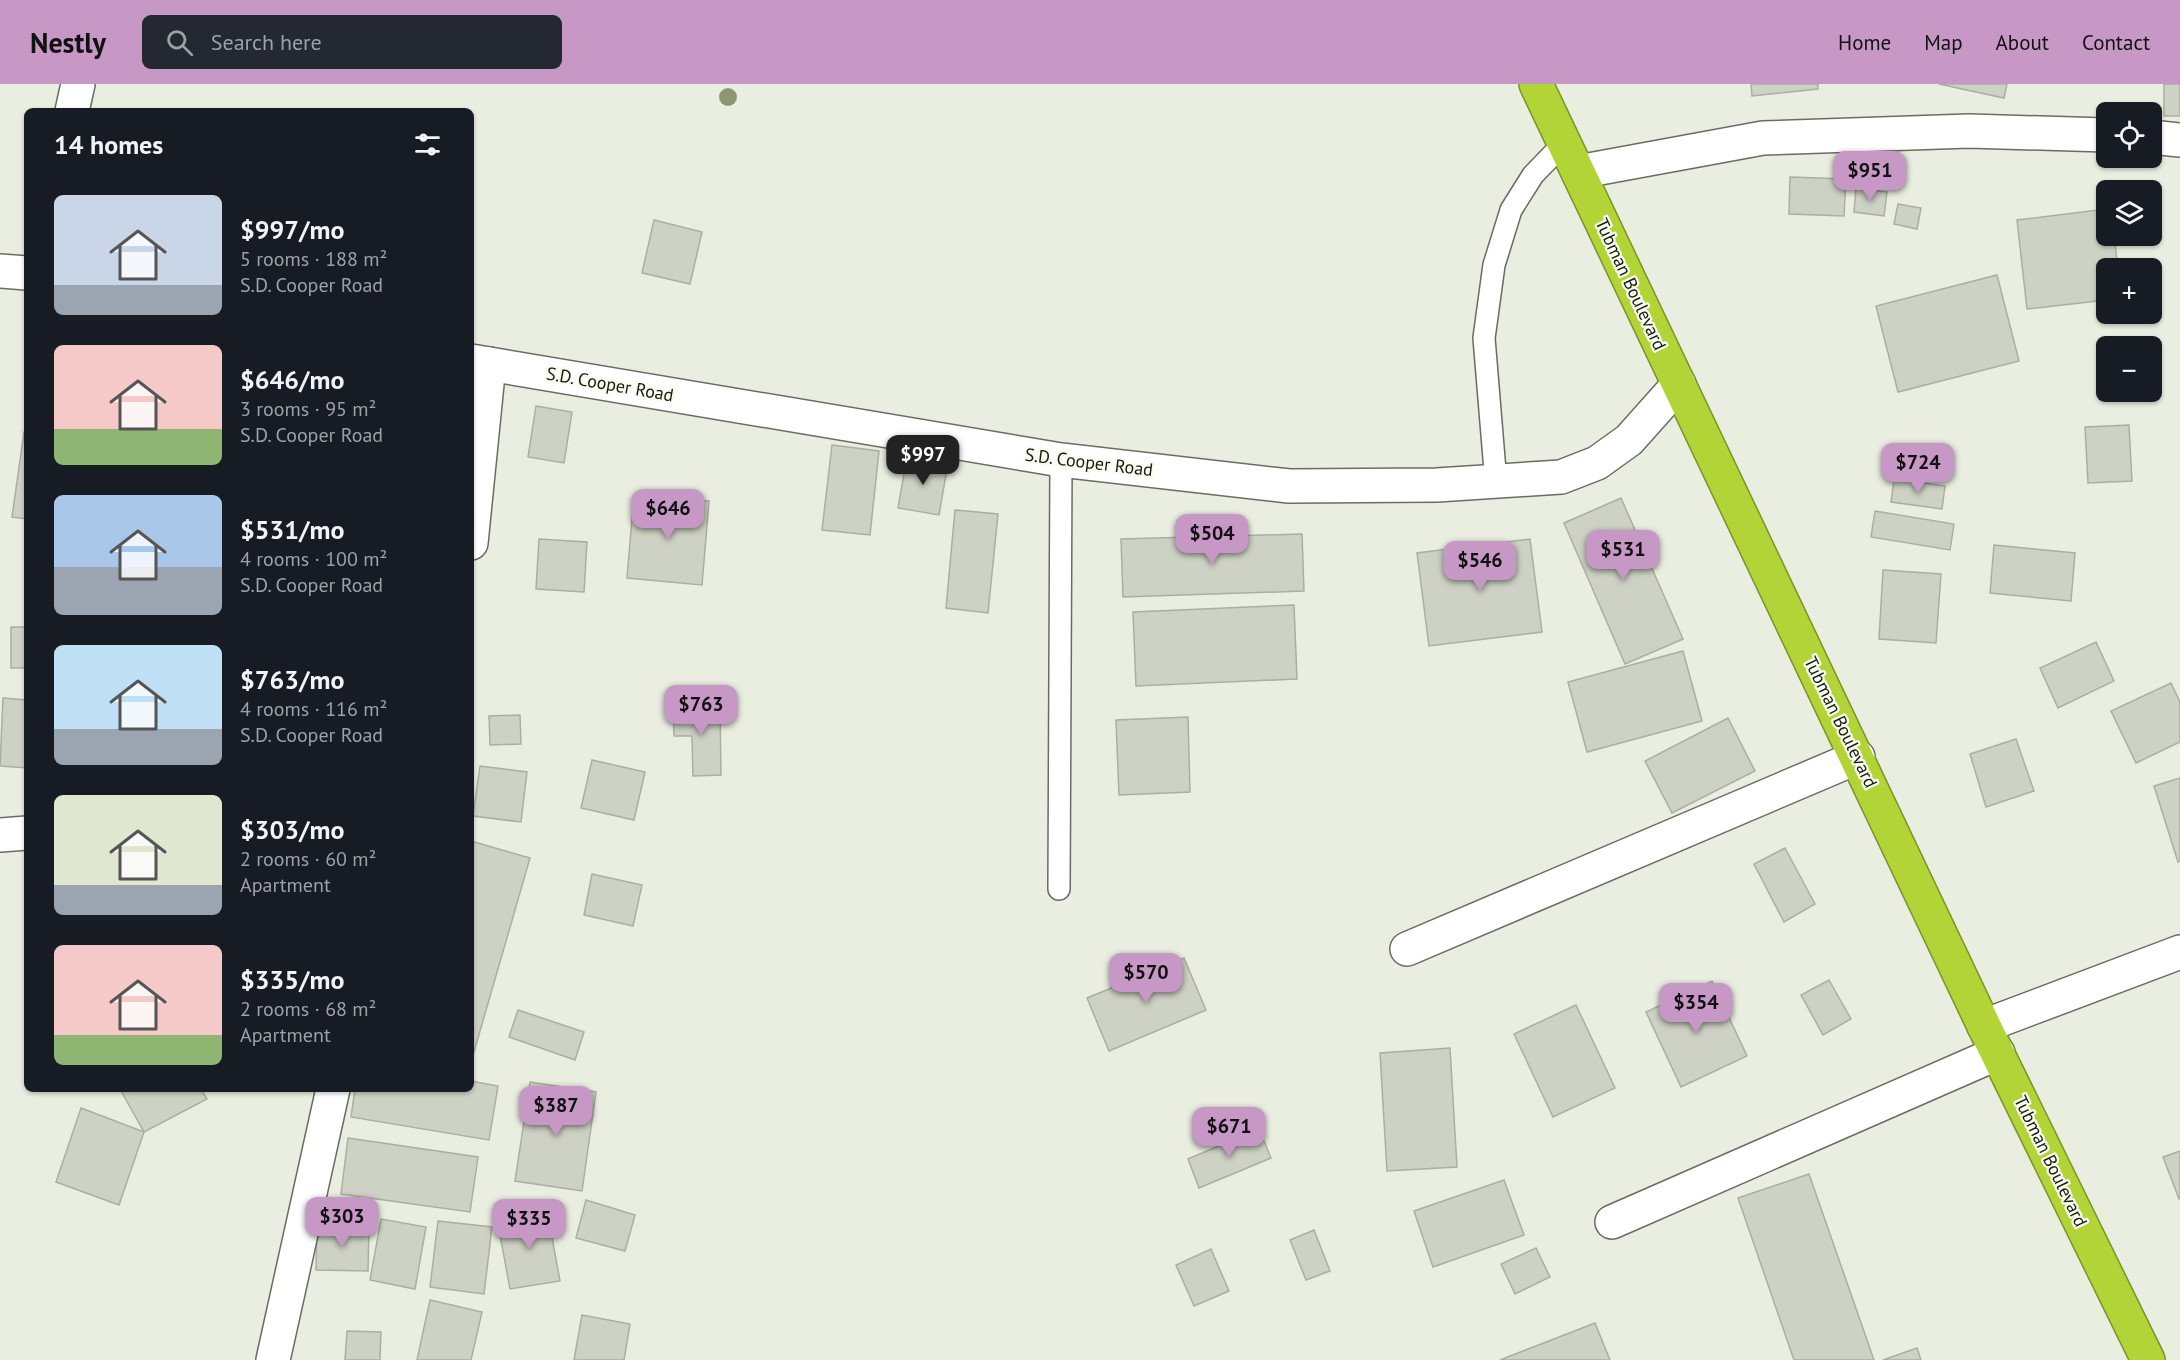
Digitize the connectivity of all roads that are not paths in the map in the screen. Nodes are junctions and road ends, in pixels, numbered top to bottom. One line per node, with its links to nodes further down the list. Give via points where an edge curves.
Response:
1 (78, 84): 3 (street)
2 (1536, 84): 7 (highway, Tubman Boulevard)
3 (73, 108)
4 (2096, 135): 8 (street, via 1969,131 1763,138)
5 (2162, 139): 6 (street)
6 (2180, 140)
7 (1564, 143): 8 (highway, Tubman Boulevard); 15 (lane, via 1533,175 1511,210 1494,265 1484,338)
8 (1578, 172): 12 (highway, Tubman Boulevard)
9 (0, 270): 10 (street)
10 (24, 273)
11 (480, 363): 13 (street, S.D. Cooper Road); 14 (street)
12 (1679, 384): 15 (street, S.D. Cooper Road, via 1629,440 1597,463 1561,477); 16 (highway, Tubman Boulevard)
13 (1061, 460): 15 (street, S.D. Cooper Road, via 1289,486); 19 (lane)
14 (474, 483)
15 (1496, 483)
16 (1858, 757): 20 (street); 22 (highway, Tubman Boulevard)
17 (24, 832): 18 (street)
18 (0, 835)
19 (1059, 889)
20 (1407, 950)
21 (2180, 952): 22 (street)
22 (1991, 1040): 24 (street); 26 (highway, Tubman Boulevard)
23 (332, 1092): 25 (street)
24 (1612, 1222)
25 (273, 1360)
26 (2148, 1360)

